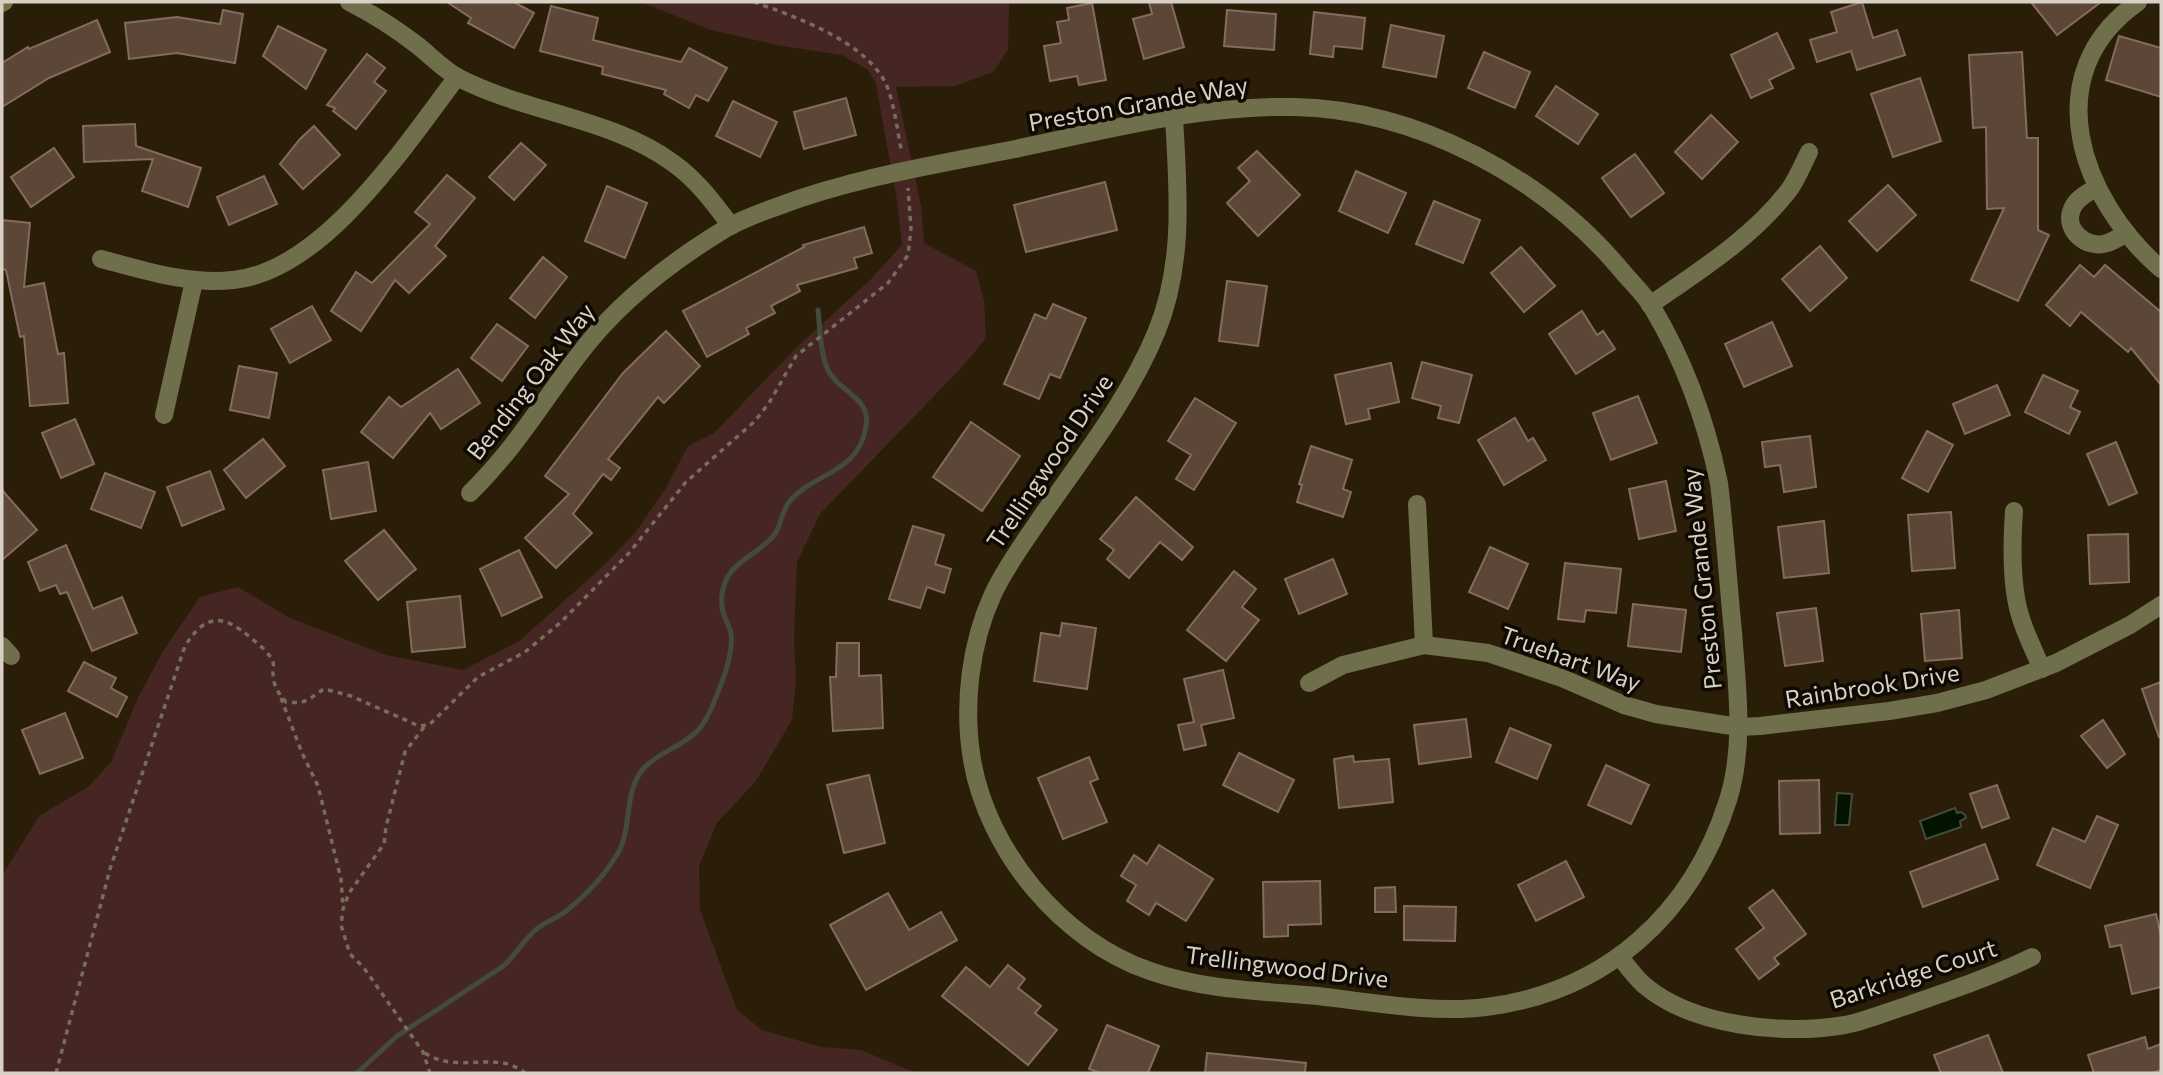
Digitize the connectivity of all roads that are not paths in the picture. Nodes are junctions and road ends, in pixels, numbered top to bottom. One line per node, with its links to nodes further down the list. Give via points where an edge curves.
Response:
1 (349, 2): 3 (street)
2 (2138, 2): 6 (street, via 2096,46 2080,90 2080,138)
3 (457, 77): 7 (street, via 652,149 690,176); 11 (street, via 370,188 323,237 253,277)
4 (1174, 117): 7 (street, Preston Grande Way, via 905,171 814,194); 12 (street, Preston Grande Way, via 1247,107 1298,107 1391,122 1438,138 1549,200 1584,229); 22 (street, Trellingwood Drive, via 1177,243 1158,330 1128,390 1005,570 980,626 971,674 969,729 979,785 1000,837 1032,885 1077,930 1126,961 1180,979 1237,989 1483,1008 1567,986)
5 (1810, 152): 12 (street, via 1790,189 1762,220 1729,250)
6 (2097, 187): 8 (street); 8 (street, via 2077,200 2071,210 2074,232 2095,245)
7 (731, 226): 14 (street, Bending Oak Way, via 662,272 616,312 578,355 498,466)
8 (2127, 233): 10 (street)
9 (101, 259): 11 (street)
10 (2161, 269)
11 (194, 281): 13 (street)
12 (1650, 305): 21 (street, Preston Grande Way, via 1693,388 1715,463)
13 (164, 415)
14 (470, 493)
15 (1417, 504): 18 (street)
16 (2014, 511): 19 (street, via 2016,599)
17 (2161, 605): 19 (street, Rainbrook Drive)
18 (1424, 645): 20 (street, Truehart Way, via 1343,665); 21 (street, Truehart Way, via 1488,653 1646,711)
19 (2042, 669): 21 (street, Rainbrook Drive, via 1937,703)
20 (1309, 683)
21 (1738, 727): 22 (street, Trellingwood Drive, via 1730,795 1709,850 1660,922)
22 (1620, 957): 23 (street, Barkridge Court, via 1657,995 1702,1015 1774,1028 1813,1029 1884,1013)
23 (2032, 957)

